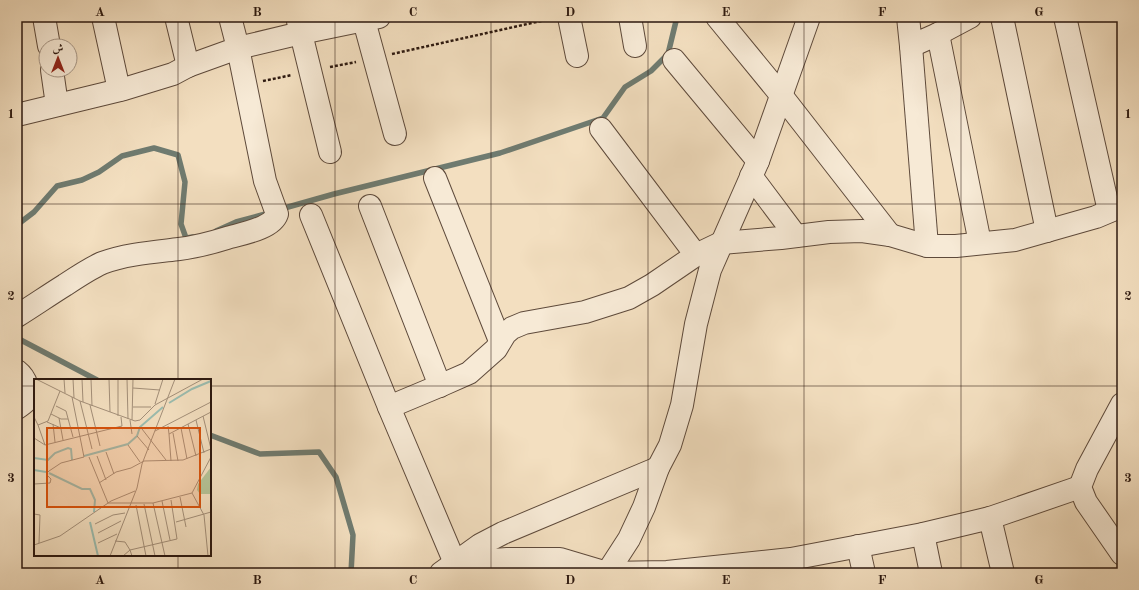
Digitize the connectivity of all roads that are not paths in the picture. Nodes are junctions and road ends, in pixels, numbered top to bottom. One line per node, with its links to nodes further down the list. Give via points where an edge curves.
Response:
1 (44, 17): 16 (street)
2 (103, 17): 24 (street)
3 (176, 17): 22 (street)
4 (230, 17): 19 (street)
5 (630, 17): 17 (street)
6 (717, 17): 25 (street)
7 (908, 17): 18 (street)
8 (970, 17): 15 (street)
9 (1002, 17): 36 (street)
10 (1065, 17): 34 (street)
11 (369, 18): 14 (street); 29 (street, via 374,58)
12 (561, 18): 20 (street)
13 (812, 19): 25 (street)
14 (299, 25): 19 (street); 30 (street)
15 (938, 34): 18 (street); 40 (street)
16 (47, 38)
17 (635, 46)
18 (911, 46): 41 (street)
19 (238, 48): 22 (street); 43 (street, via 265,181 275,208 273,221 252,231 206,244 133,255 103,263)
20 (577, 56)
21 (674, 60): 31 (street)
22 (188, 66): 24 (street, via 172,74)
23 (53, 78): 26 (street)
24 (119, 90): 26 (street)
25 (781, 95): 31 (street); 37 (street)
26 (58, 105): 27 (street)
27 (17, 115)
28 (601, 129): 42 (street)
29 (395, 134)
30 (330, 152)
31 (755, 168): 38 (street); 39 (street)
32 (435, 178): 44 (street)
33 (370, 206): 46 (street)
34 (1115, 209): 36 (street)
35 (311, 215): 48 (street)
36 (1047, 231): 40 (street, via 1015,240)
37 (890, 235): 38 (street, via 862,230); 41 (street)
38 (796, 236): 39 (street)
39 (721, 243): 42 (street); 50 (street, via 710,270 696,324 682,405 670,444)
40 (980, 243): 41 (street)
41 (927, 246)
42 (696, 256): 44 (street, via 652,286 629,298 585,312 524,323 512,328)
43 (17, 316)
44 (500, 341): 46 (street, via 469,373)
45 (17, 371): 49 (street, via 26,383 28,394 24,403)
46 (440, 386): 48 (street)
47 (1122, 404): 51 (street)
48 (389, 407): 57 (street)
49 (17, 408)
50 (658, 468): 57 (street, via 503,533 480,545); 59 (street, via 629,540)
51 (1080, 487): 52 (street); 55 (street, via 1086,502)
52 (990, 518): 53 (street); 63 (street)
53 (923, 534): 54 (street); 62 (street)
54 (858, 546): 56 (street); 61 (street)
55 (1122, 554)
56 (793, 566): 58 (street)
57 (448, 568): 59 (street, via 507,559 560,559)
58 (727, 569): 60 (street)
59 (607, 573): 60 (street)
60 (667, 573)
61 (864, 573)
62 (931, 573)
63 (1003, 573)

